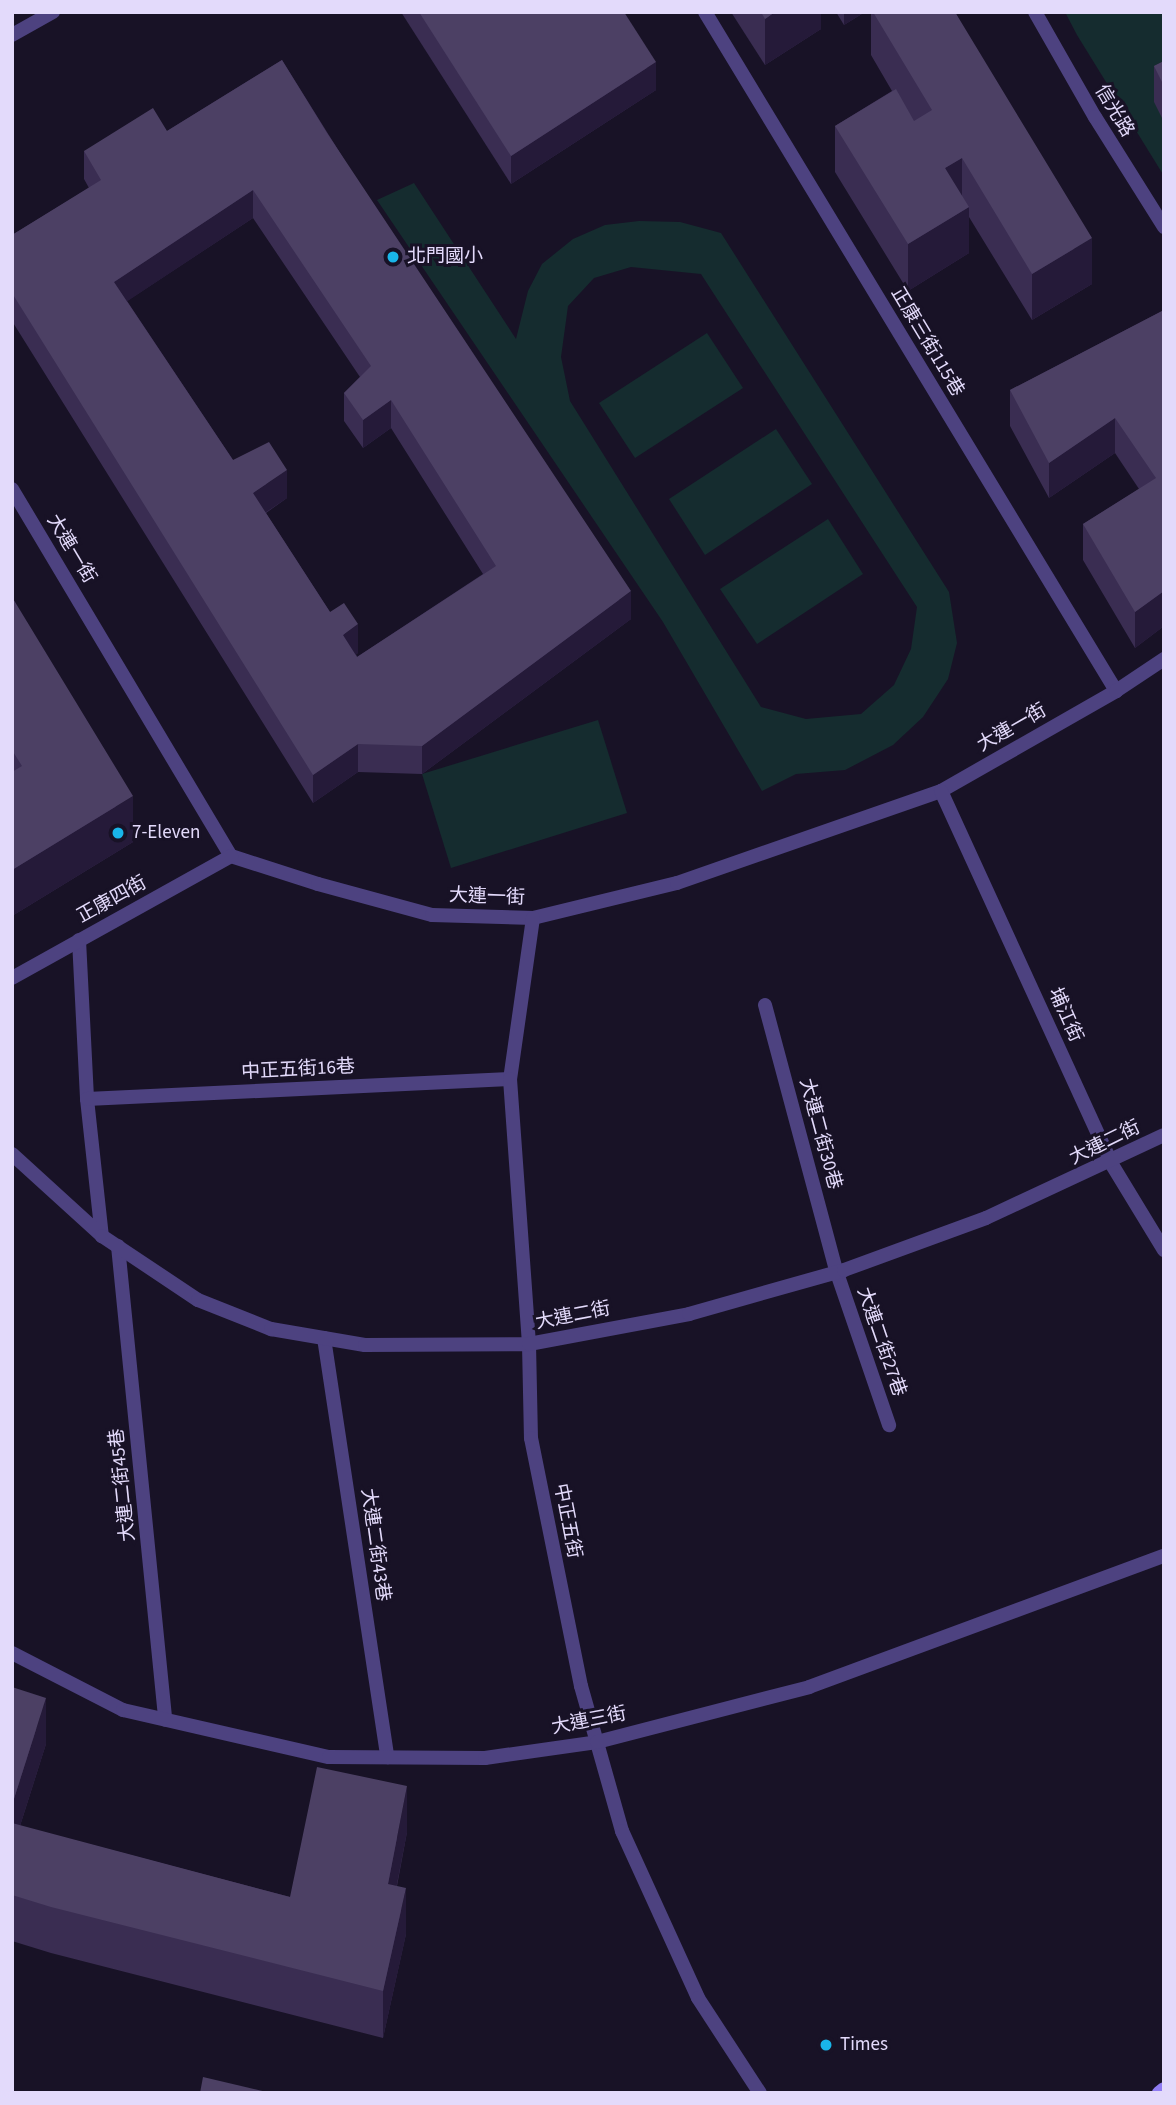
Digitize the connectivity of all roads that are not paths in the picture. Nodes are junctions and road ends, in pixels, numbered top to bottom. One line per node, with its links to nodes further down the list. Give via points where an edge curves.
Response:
1 (53, 12): 4 (street)
2 (705, 12): 8 (street, 正康三街115巷)
3 (1035, 12): 5 (street, 信光路)
4 (12, 35)
5 (1164, 227)
6 (12, 489): 10 (street, 大連一街)
7 (1164, 659): 8 (street, 大連一街)
8 (1116, 691): 9 (street, 大連一街)
9 (942, 791): 11 (street, 大連一街, via 677,883); 19 (street, 埔江街)
10 (231, 856): 11 (street, 大連一街, via 432,915); 12 (street, 正康四街)
11 (533, 918): 15 (street, 中正五街)
12 (79, 940): 13 (street, 正康四街); 16 (street)
13 (12, 978)
14 (765, 1005): 23 (street, 大連二街30巷)
15 (510, 1079): 16 (street, 中正五街16巷); 25 (street, 中正五街)
16 (87, 1099): 20 (street)
17 (1164, 1135): 19 (street, 大連二街)
18 (12, 1154): 20 (street, 大連二街)
19 (1111, 1163): 22 (street, 埔江街); 23 (street, 大連二街, via 986,1218)
20 (102, 1236): 21 (street, 大連二街)
21 (118, 1246): 24 (street, 大連二街, via 198,1300 271,1329); 29 (street, 大連二街45巷)
22 (1164, 1250)
23 (836, 1273): 25 (street, 大連二街, via 689,1314); 26 (street, 大連二街27巷)
24 (324, 1338): 25 (street, 大連二街, via 365,1345); 31 (street, 大連二街43巷)
25 (529, 1343): 30 (street, 中正五街, via 531,1438 581,1686)
26 (889, 1425)
27 (1164, 1556): 30 (street, 大連三街, via 809,1687)
28 (12, 1653): 29 (street, 大連三街, via 123,1710)
29 (165, 1720): 31 (street, 大連三街, via 329,1757)
30 (597, 1742): 31 (street, 大連三街, via 485,1758); 33 (street, 中正五街, via 622,1832 698,1998)
31 (387, 1757)
32 (1164, 2089): 34 (street)
33 (760, 2093)
34 (1159, 2093)

